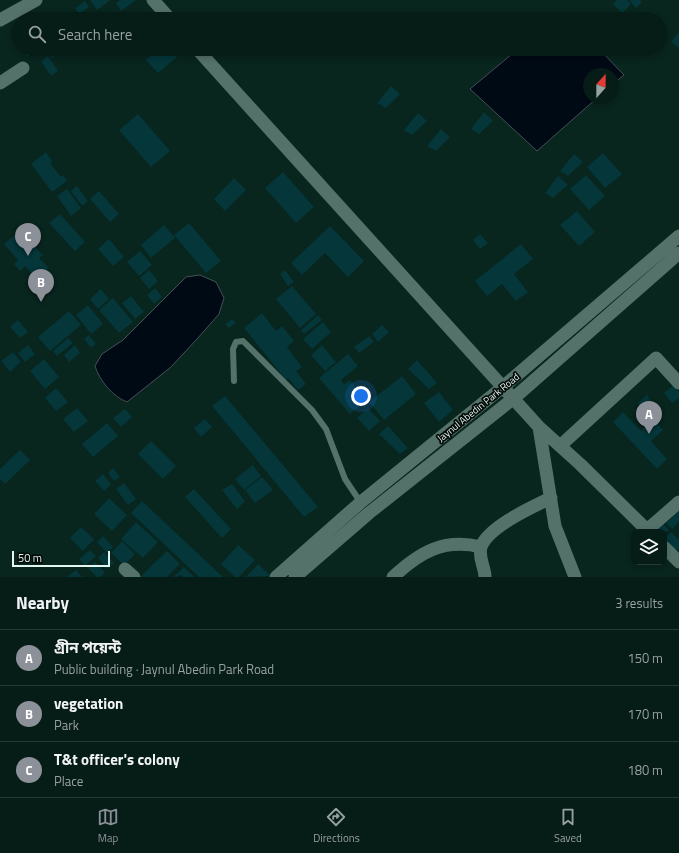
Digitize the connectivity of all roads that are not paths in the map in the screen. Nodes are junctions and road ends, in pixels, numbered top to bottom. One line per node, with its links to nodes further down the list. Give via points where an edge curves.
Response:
1 (36, 0): 3 (street)
2 (153, 0): 4 (street)
3 (14, 12)
4 (164, 12)
5 (12, 13): 6 (street)
6 (0, 20)
7 (203, 56): 15 (street)
8 (23, 68): 9 (street)
9 (0, 83)
10 (679, 236): 12 (street, Jaynul Abedin Park Road)
11 (679, 253): 12 (street, Jaynul Abedin Park Road)
12 (646, 273): 15 (street, Jaynul Abedin Park Road); 16 (street, Jaynul Abedin Park Road)
13 (234, 380): 20 (lane, via 233,349 236,342 243,341 312,410 326,429 345,479)
14 (679, 382): 18 (street, via 656,358)
15 (504, 386): 16 (street); 20 (street, Jaynul Abedin Park Road)
16 (514, 398): 17 (street); 22 (street, Jaynul Abedin Park Road)
17 (539, 427): 18 (street); 19 (street)
18 (560, 446): 23 (street)
19 (551, 498): 25 (street, via 504,524 490,535); 32 (street, via 555,526)
20 (361, 502): 22 (lane); 28 (street, Jaynul Abedin Park Road)
21 (679, 502): 24 (street)
22 (370, 513): 29 (street, Jaynul Abedin Park Road)
23 (646, 529)
24 (650, 529)
25 (481, 547): 30 (street, via 449,544 429,550); 31 (street)
26 (667, 550): 27 (street)
27 (679, 562)
28 (276, 577)
29 (295, 577)
30 (393, 577)
31 (485, 577)
32 (575, 577)

